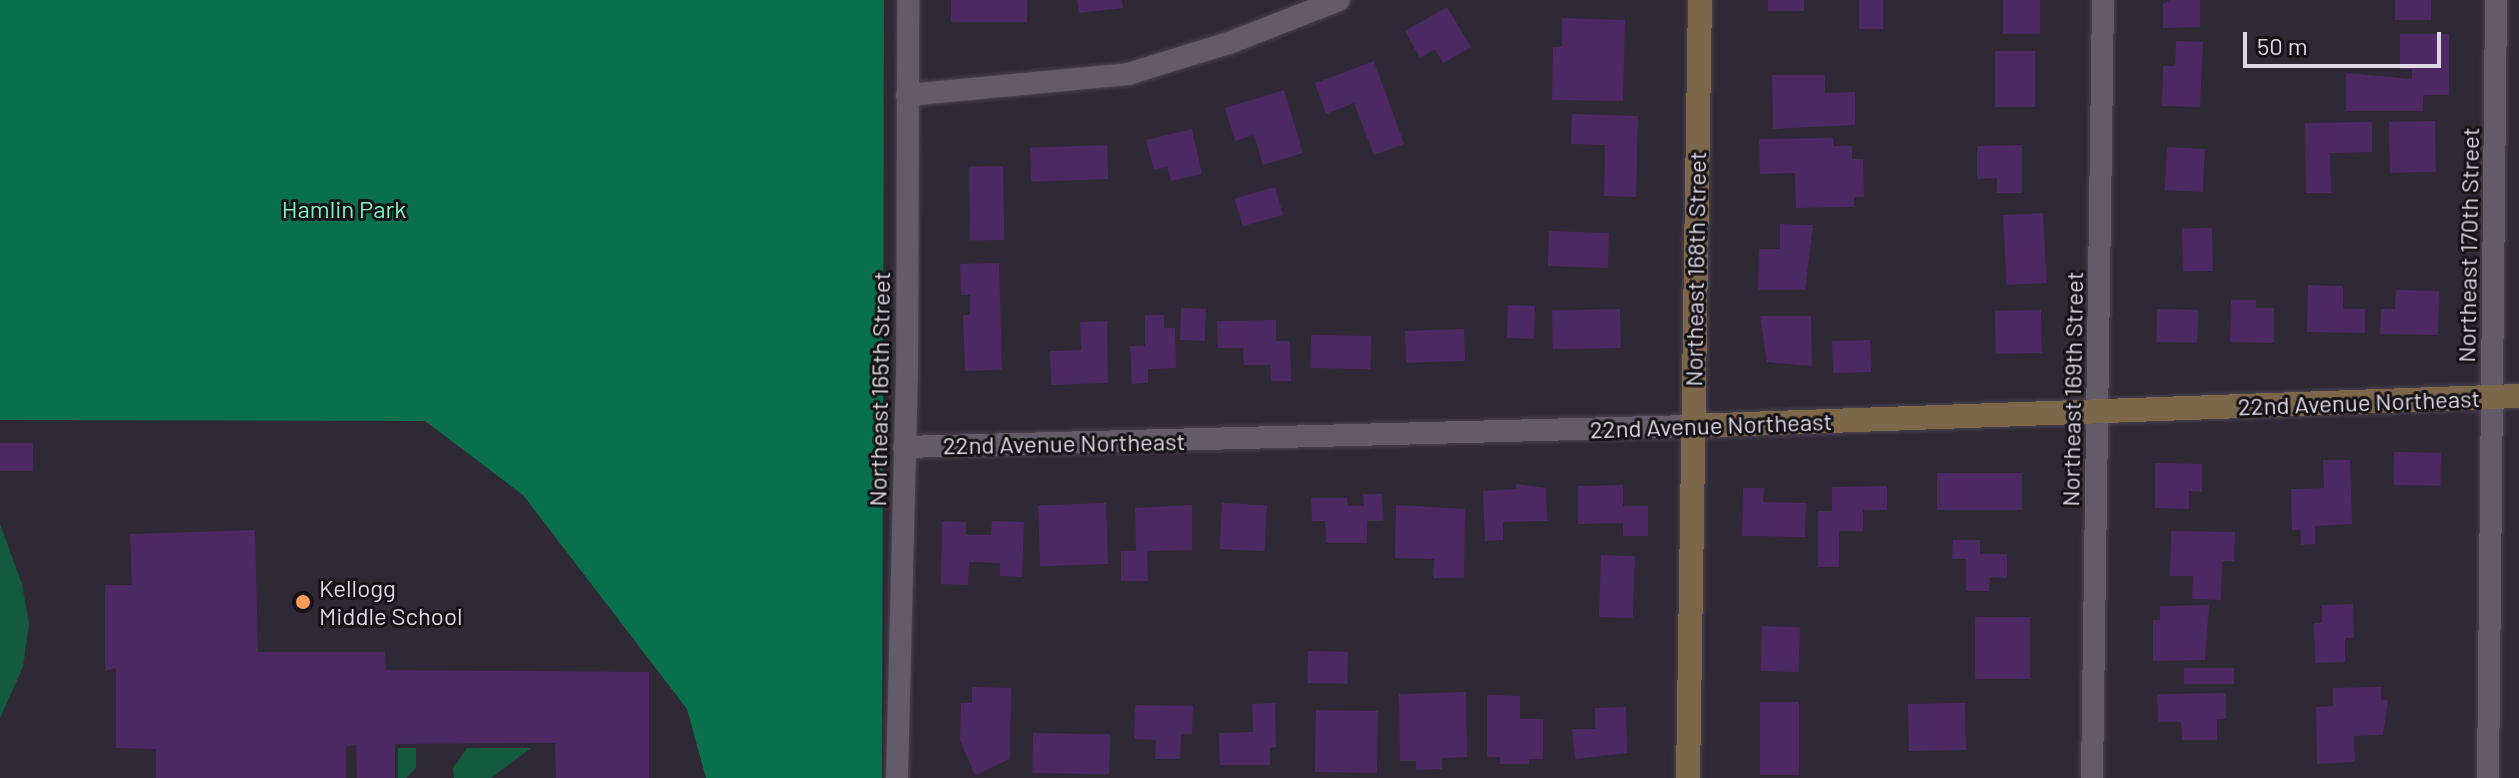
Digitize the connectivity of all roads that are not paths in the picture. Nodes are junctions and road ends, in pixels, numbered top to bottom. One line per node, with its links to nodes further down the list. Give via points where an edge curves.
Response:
1 (908, 0): 6 (street, Northeast 165th Street)
2 (1339, 0): 6 (street, via 1128,74)
3 (1700, 0): 10 (street, Northeast 168th Street)
4 (2103, 0): 9 (street, Northeast 169th Street)
5 (2496, 0): 7 (street, Northeast 170th Street)
6 (907, 95): 11 (street, Northeast 165th Street)
7 (2492, 396): 8 (street, 22nd Avenue Northeast); 9 (street, 22nd Avenue Northeast); 15 (street, Northeast 170th Street)
8 (2519, 396)
9 (2097, 412): 10 (street, 22nd Avenue Northeast); 14 (street, Northeast 169th Street)
10 (1692, 426): 11 (street, 22nd Avenue Northeast); 13 (street, Northeast 168th Street)
11 (904, 447): 12 (street, Northeast 165th Street)
12 (897, 778)
13 (1688, 778)
14 (2092, 778)
15 (2488, 778)

